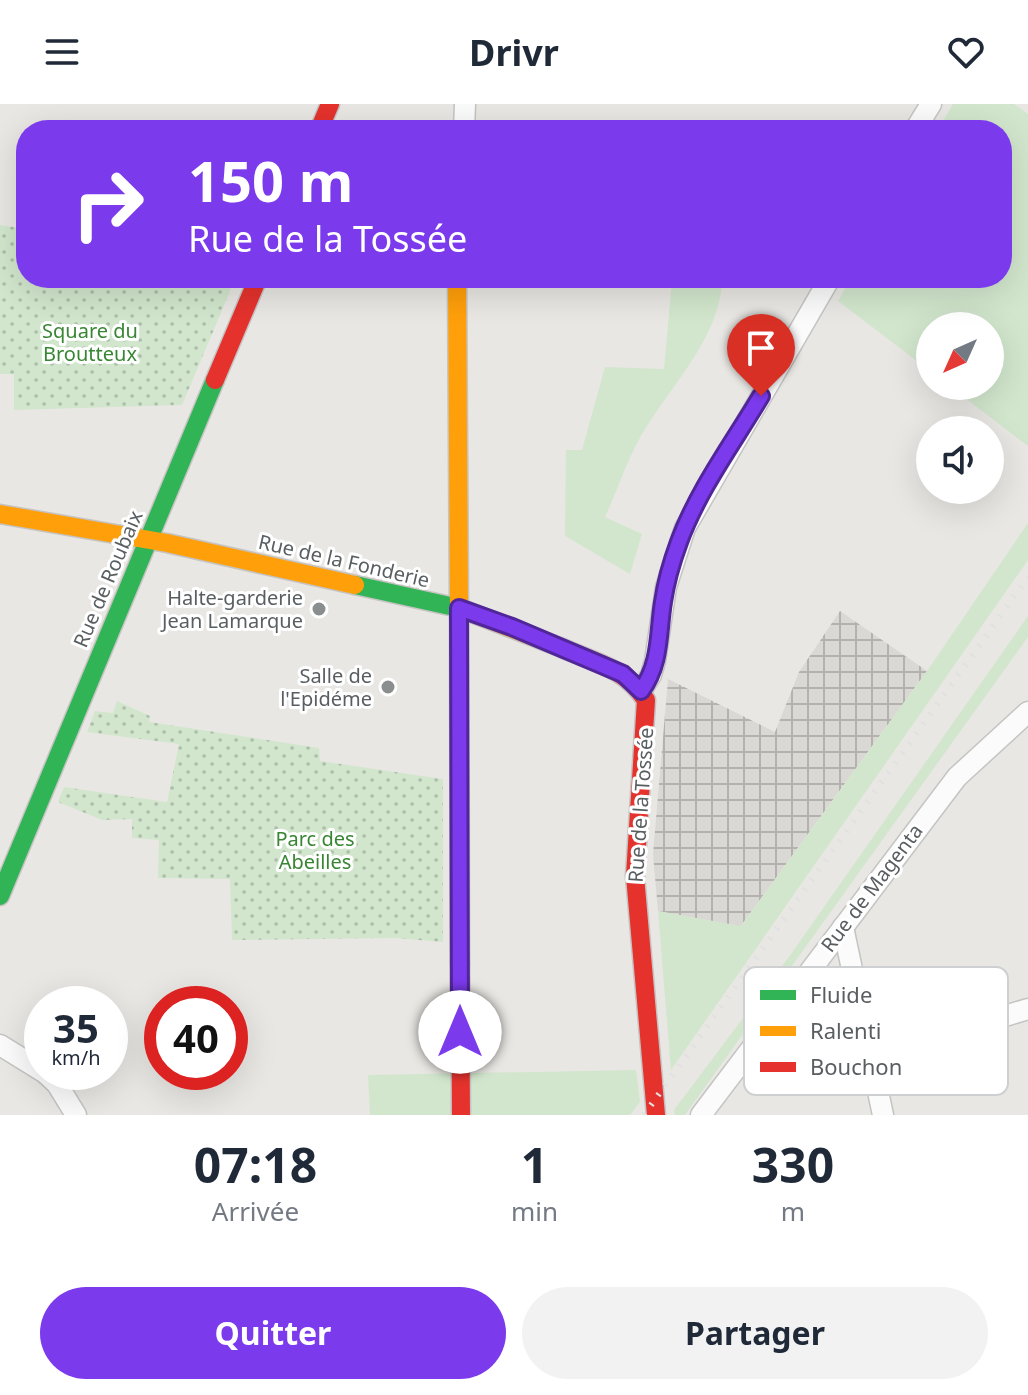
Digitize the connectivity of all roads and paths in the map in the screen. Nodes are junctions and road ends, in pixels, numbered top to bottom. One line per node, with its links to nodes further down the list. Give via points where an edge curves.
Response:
1 (254, 288): 5 (street, Rue de Roubaix)
2 (457, 288): 6 (street)
3 (824, 288): 7 (street, via 685,528 666,587 655,661)
4 (0, 514): 5 (street, Rue de la Fonderie)
5 (148, 540): 6 (street, Rue de la Fonderie); 9 (street, Rue de Roubaix)
6 (459, 608): 7 (street, via 628,677); 21 (street)
7 (641, 691): 22 (street, Rue de la Tossée, via 646,713 635,876)
8 (1028, 712): 10 (street, Rue de Magenta, via 957,777)
9 (0, 896)
10 (843, 927): 11 (street, Rue de Magenta); 12 (street)
11 (813, 967)
12 (852, 967)
13 (1028, 1009): 14 (street)
14 (1008, 1015)
15 (0, 1045): 17 (street)
16 (744, 1058): 23 (street, Rue de Magenta)
17 (24, 1060)
18 (61, 1090): 20 (street)
19 (879, 1095): 24 (street)
20 (76, 1115)
21 (461, 1115)
22 (656, 1115)
23 (701, 1115)
24 (883, 1115)

